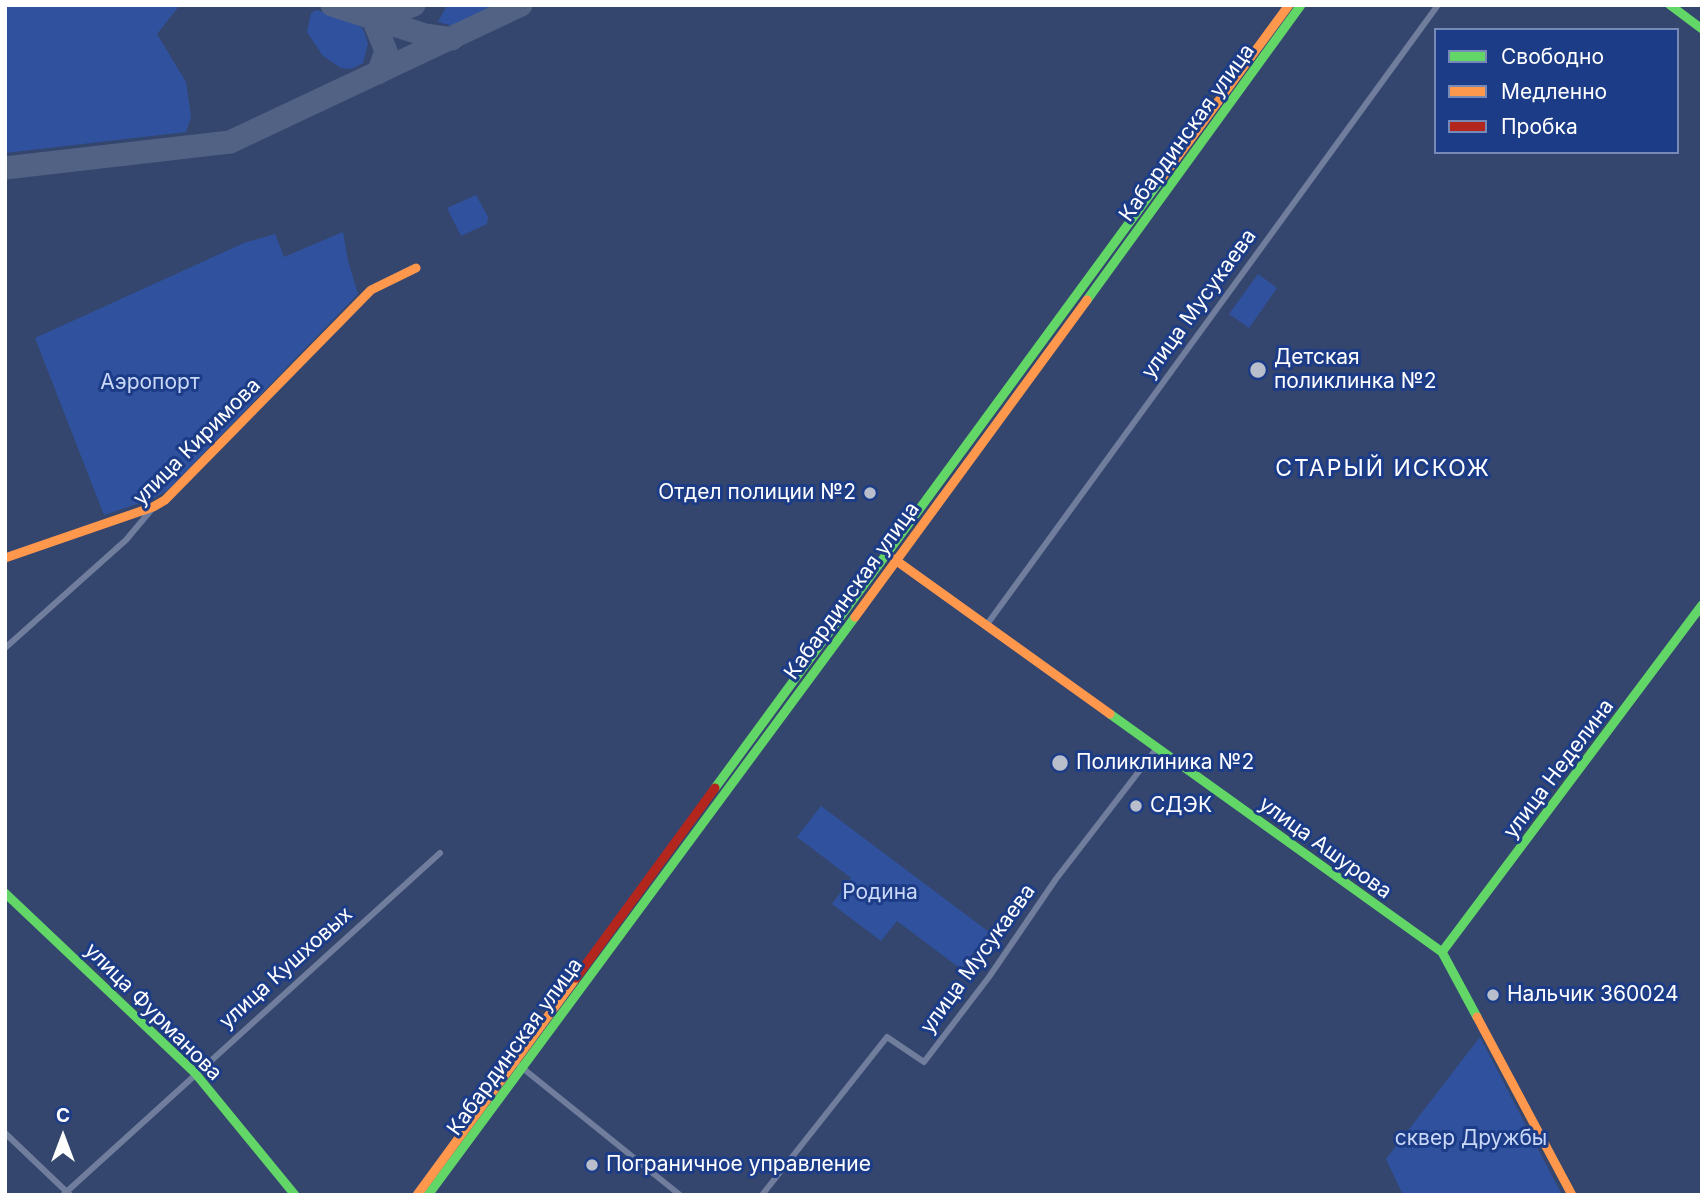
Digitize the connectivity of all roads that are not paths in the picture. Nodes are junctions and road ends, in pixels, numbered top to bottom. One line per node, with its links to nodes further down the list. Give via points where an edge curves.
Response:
1 (1289, 5): 8 (main road, Кабардинская улица)
2 (1301, 5): 10 (main road, Кабардинская улица)
3 (1438, 5): 12 (street, улица Мусукаева)
4 (1670, 5): 5 (main road)
5 (1702, 29)
6 (416, 268): 7 (main road, улица Киримова, via 371,290 178,488)
7 (153, 507): 9 (main road); 13 (street, улица Киримова, via 126,540)
8 (887, 554): 10 (main road, улица Ашурова); 18 (main road, Кабардинская улица)
9 (5, 558)
10 (897, 561): 12 (main road, улица Ашурова); 18 (main road, Кабардинская улица)
11 (1702, 605): 17 (main road, улица Неделина)
12 (988, 624): 14 (main road, улица Ашурова)
13 (5, 648)
14 (1157, 748): 17 (main road, улица Ашурова); 26 (street, улица Мусукаева, via 1056,878 924,1062 887,1037)
15 (440, 853): 19 (street, улица Кушховых)
16 (5, 893): 19 (main road, улица Фурманова)
17 (1442, 952): 27 (main road, улица Ашурова)
18 (518, 1065): 23 (main road, Кабардинская улица); 24 (main road, Кабардинская улица); 25 (street)
19 (195, 1073): 21 (street, улица Кушховых); 22 (main road, улица Фурманова)
20 (5, 1133): 21 (street)
21 (66, 1194)
22 (295, 1195)
23 (417, 1195)
24 (428, 1195)
25 (680, 1195)
26 (762, 1195)
27 (1573, 1195)

